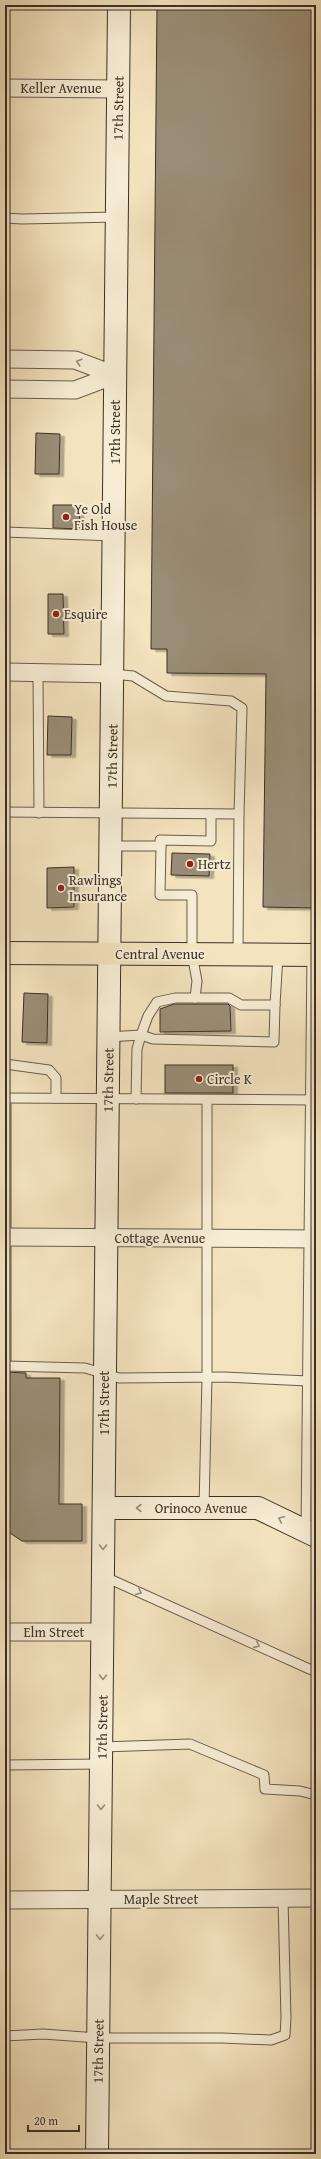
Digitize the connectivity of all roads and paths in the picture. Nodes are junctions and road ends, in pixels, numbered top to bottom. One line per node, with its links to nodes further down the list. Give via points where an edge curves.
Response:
1 (118, 5): 3 (street, 17th Street)
2 (5, 88): 3 (street, Keller Avenue)
3 (118, 89): 4 (street, 17th Street)
4 (116, 217): 5 (lane); 7 (street, 17th Street)
5 (5, 218)
6 (5, 359): 7 (street, one-way to 6, via 75,360)
7 (115, 375): 8 (street, via 75,390); 10 (street, 17th Street)
8 (5, 389)
9 (5, 532): 10 (lane)
10 (114, 536): 13 (street, 17th Street)
11 (5, 672): 12 (street)
12 (38, 672): 13 (street); 15 (lane)
13 (113, 674): 16 (street, 17th Street); 18 (lane, via 133,676 166,696 231,701 242,708)
14 (5, 812): 15 (lane)
15 (39, 812): 16 (lane)
16 (112, 814): 17 (lane); 19 (street, 17th Street)
17 (211, 814): 18 (lane); 20 (lane, via 211,841 160,840)
18 (239, 814): 24 (lane)
19 (111, 846): 20 (lane); 22 (street, 17th Street)
20 (161, 846): 23 (lane, via 160,895 192,895)
21 (5, 953): 22 (main road, Central Avenue)
22 (110, 954): 23 (main road, Central Avenue); 30 (street, 17th Street)
23 (192, 954): 24 (main road, Central Avenue); 27 (lane, via 197,981)
24 (238, 954): 25 (main road, Central Avenue)
25 (278, 954): 26 (main road, Central Avenue); 28 (lane)
26 (314, 955): 36 (lane)
27 (195, 998): 28 (lane, via 229,998 241,1004); 29 (lane, via 175,998 157,1002)
28 (275, 1005): 29 (lane, via 274,1042 153,1039)
29 (140, 1035): 30 (lane); 35 (lane, via 137,1049)
30 (108, 1037): 34 (street, 17th Street)
31 (5, 1064): 33 (lane, via 49,1070 56,1078)
32 (6, 1098): 33 (lane); 38 (lane)
33 (56, 1098): 34 (lane)
34 (108, 1098): 35 (lane); 39 (street, 17th Street)
35 (136, 1099): 37 (lane)
36 (313, 1099): 37 (lane); 41 (lane)
37 (206, 1100): 40 (lane)
38 (5, 1237): 39 (street, Cottage Avenue); 42 (lane)
39 (106, 1238): 40 (street, Cottage Avenue); 43 (street, 17th Street)
40 (206, 1239): 41 (street, Cottage Avenue); 44 (lane)
41 (312, 1239): 45 (lane)
42 (6, 1366): 43 (lane, via 85,1368)
43 (105, 1373): 44 (lane, via 119,1378); 46 (street, 17th Street)
44 (206, 1377): 45 (lane); 47 (lane)
45 (308, 1381): 48 (lane)
46 (104, 1508): 47 (street, Orinoco Avenue, one-way to 46); 49 (street, 17th Street, one-way to 49)
47 (204, 1508): 48 (street, Orinoco Avenue, one-way to 47, via 258,1508)
48 (311, 1533)
49 (103, 1576): 51 (street, 17th Street); 52 (lane, one-way to 52)
50 (5, 1632): 51 (street, Elm Street)
51 (103, 1632): 53 (street, 17th Street, one-way to 53)
52 (316, 1672)
53 (102, 1756): 54 (lane); 55 (lane, via 190,1744 264,1775 265,1789 300,1791); 59 (street, 17th Street, one-way to 59)
54 (5, 1765)
55 (316, 1795)
56 (316, 1898): 57 (street, Maple Street)
57 (283, 1899): 59 (street, Maple Street); 61 (lane, via 285,2035 271,2040)
58 (5, 1900): 59 (street, Maple Street)
59 (100, 1900): 61 (street, 17th Street, one-way to 61)
60 (5, 2036): 61 (lane, via 43,2034)
61 (98, 2038): 62 (street, 17th Street)
62 (97, 2154)

